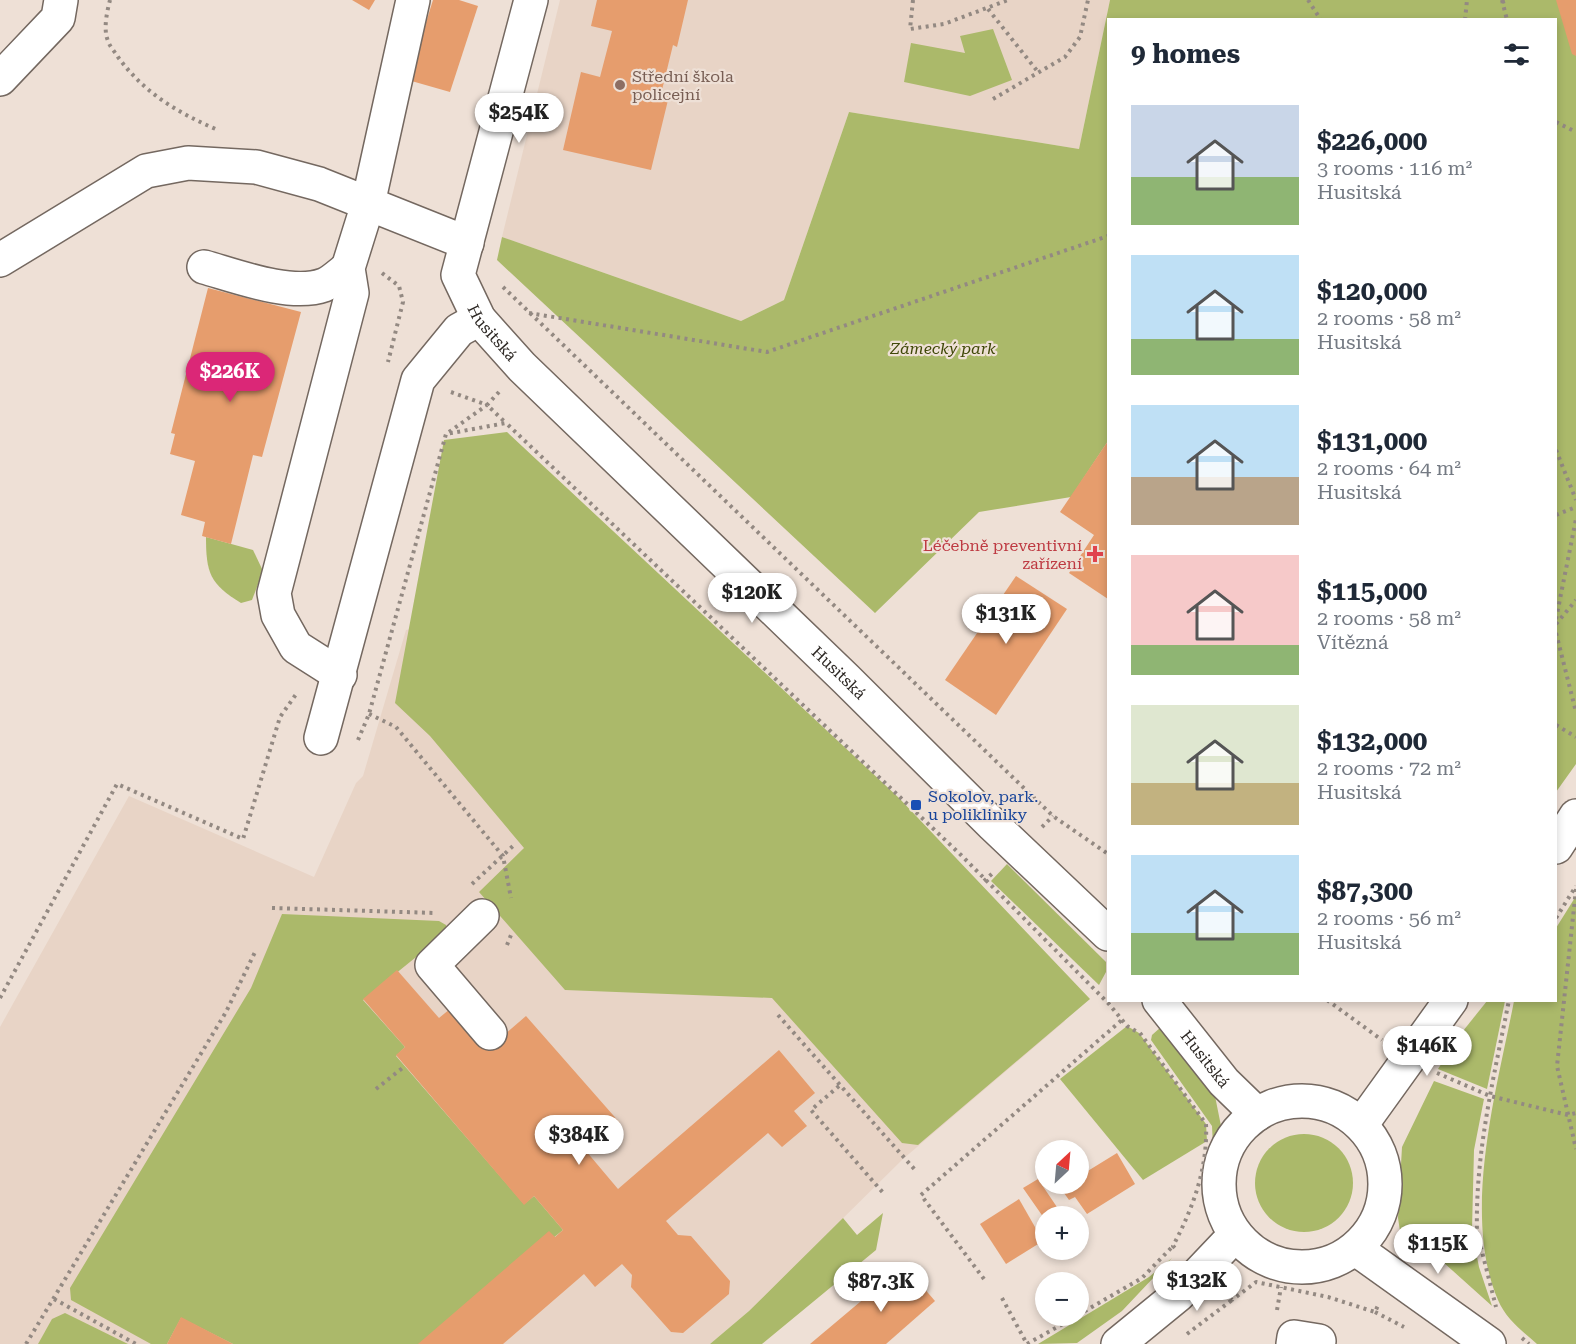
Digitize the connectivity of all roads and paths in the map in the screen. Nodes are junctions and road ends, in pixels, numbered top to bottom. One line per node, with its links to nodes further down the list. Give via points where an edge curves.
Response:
1 (61, 0): 18 (street, via 58,18)
2 (110, 0): 13 (path)
3 (413, 0): 22 (street)
4 (531, 0): 24 (street)
5 (914, 0): 12 (path, via 910,28 944,24)
6 (1008, 0): 12 (path)
7 (1088, 0): 17 (path, via 1080,38 1065,57)
8 (1308, 0): 14 (path)
9 (1467, 0): 15 (path)
10 (1509, 0): 11 (path)
11 (1502, 1): 16 (path)
12 (988, 9): 17 (path)
13 (106, 17)
14 (1320, 18)
15 (1465, 18)
16 (1506, 18)
17 (1038, 72): 19 (path)
18 (0, 79)
19 (993, 99)
20 (1557, 122): 21 (path)
21 (1576, 132)
22 (368, 204): 24 (street); 25 (street, via 319,184 256,167 188,164 146,171); 27 (street)
23 (1107, 236): 53 (path, via 768,352 527,313 1053,816)
24 (467, 243): 28 (street, Husitská, via 458,275)
25 (0, 260)
26 (204, 267): 27 (street, via 263,284 301,287 324,285)
27 (348, 268): 41 (street, via 352,293 274,593 278,615 296,647)
28 (479, 319): 43 (street, via 459,330 418,380); 62 (street, Husitská, via 522,367)
29 (487, 405): 30 (path)
30 (446, 434): 45 (path); 70 (path, via 506,423 961,855)
31 (1557, 452): 32 (path)
32 (1576, 500)
33 (1576, 507): 34 (path)
34 (1557, 514)
35 (1576, 519): 37 (path)
36 (1576, 600): 38 (path)
37 (1557, 614)
38 (1557, 623)
39 (1557, 638): 40 (path)
40 (1561, 657): 42 (path); 44 (path)
41 (312, 658): 43 (street); 65 (path, via 302,685 280,717 243,839 117,783)
42 (1557, 662)
43 (340, 675): 48 (street)
44 (1576, 712)
45 (369, 714): 49 (path); 54 (path, via 396,727)
46 (1557, 726): 47 (path)
47 (1576, 737)
48 (321, 738)
49 (353, 750)
50 (1576, 816): 51 (street)
51 (1557, 845)
52 (513, 846): 54 (path)
53 (1107, 853)
54 (503, 856): 55 (path); 57 (path)
55 (471, 885)
56 (1576, 887): 60 (path); 79 (path, via 1557,1066)
57 (512, 901)
58 (272, 908): 59 (path)
59 (482, 916): 71 (street, via 432,965)
60 (1557, 916)
61 (512, 930): 63 (path)
62 (1107, 933)
63 (507, 945)
64 (256, 950): 92 (path, via 226,1012)
65 (0, 998)
66 (1449, 1002): 80 (street)
67 (1509, 1002): 76 (path)
68 (1164, 1006): 72 (path); 78 (street, Husitská, via 1224,1082)
69 (778, 1015): 74 (path)
70 (1123, 1019): 72 (path); 90 (path, via 921,1195)
71 (490, 1033)
72 (1139, 1033): 86 (path, via 1206,1124 1207,1141 1194,1206)
73 (405, 1066): 75 (path)
74 (839, 1086): 82 (path); 83 (path, via 811,1110)
75 (376, 1089)
76 (1490, 1096): 79 (path); 84 (path, via 1480,1152)
77 (1576, 1113): 79 (path)
78 (1257, 1114): 80 (street, via 1282,1103 1311,1101 1337,1109); 85 (street, via 1230,1141 1221,1164 1220,1201)
79 (1568, 1115): 81 (path)
80 (1361, 1125): 87 (street, via 1379,1151 1385,1193 1376,1224)
81 (1576, 1149)
82 (916, 1171)
83 (885, 1196)
84 (1477, 1232): 89 (path, via 1421,1249); 96 (path)
85 (1235, 1235): 87 (street, via 1255,1253 1293,1268 1332,1262); 88 (street)
86 (1173, 1246): 88 (path); 94 (path, via 1142,1278)
87 (1356, 1249): 89 (street)
88 (1200, 1273): 93 (path); 101 (street)
89 (1392, 1276): 93 (path, via 1375,1312 1328,1297 1256,1282); 96 (street, via 1450,1314)
90 (984, 1279)
91 (1002, 1298): 100 (path)
92 (54, 1299): 98 (path); 99 (path)
93 (1232, 1300): 97 (path)
94 (1089, 1309)
95 (1059, 1326): 100 (path)
96 (1503, 1331): 102 (path)
97 (1180, 1339)
98 (26, 1344)
99 (136, 1344)
100 (1027, 1344)
101 (1118, 1344)
102 (1529, 1344)

